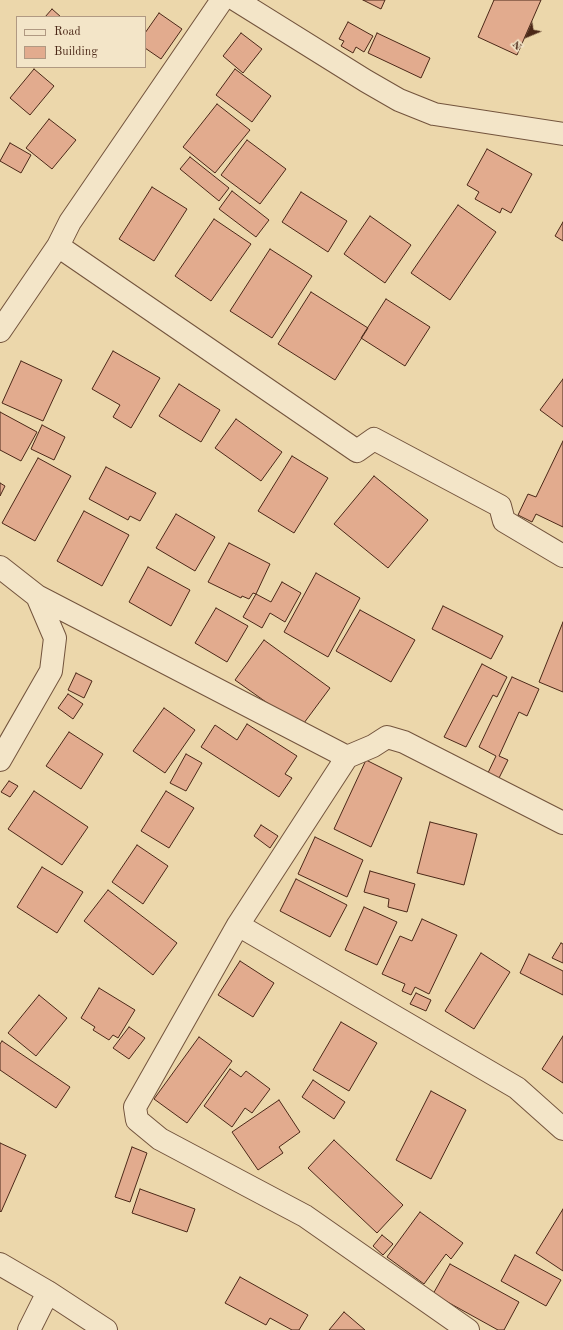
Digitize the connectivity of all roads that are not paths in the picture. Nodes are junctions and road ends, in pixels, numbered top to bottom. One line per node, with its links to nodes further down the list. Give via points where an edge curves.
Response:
1 (222, 0): 4 (street, via 70,222)
2 (236, 0): 3 (street, via 399,100 434,114)
3 (563, 134)
4 (58, 246): 5 (street); 6 (street, via 357,451 374,439 500,506 504,521)
5 (0, 331)
6 (563, 556)
7 (0, 567): 8 (street)
8 (37, 596): 9 (street); 10 (street, via 55,638 51,672)
9 (347, 757): 11 (street, via 387,737 404,742); 12 (street)
10 (0, 760)
11 (563, 823)
12 (238, 925): 13 (street, via 518,1088); 18 (street, via 135,1107 137,1120 160,1139 305,1216)
13 (563, 1129)
14 (0, 1264): 15 (street)
15 (48, 1292): 16 (street); 17 (street)
16 (28, 1330)
17 (106, 1330)
18 (468, 1330)

